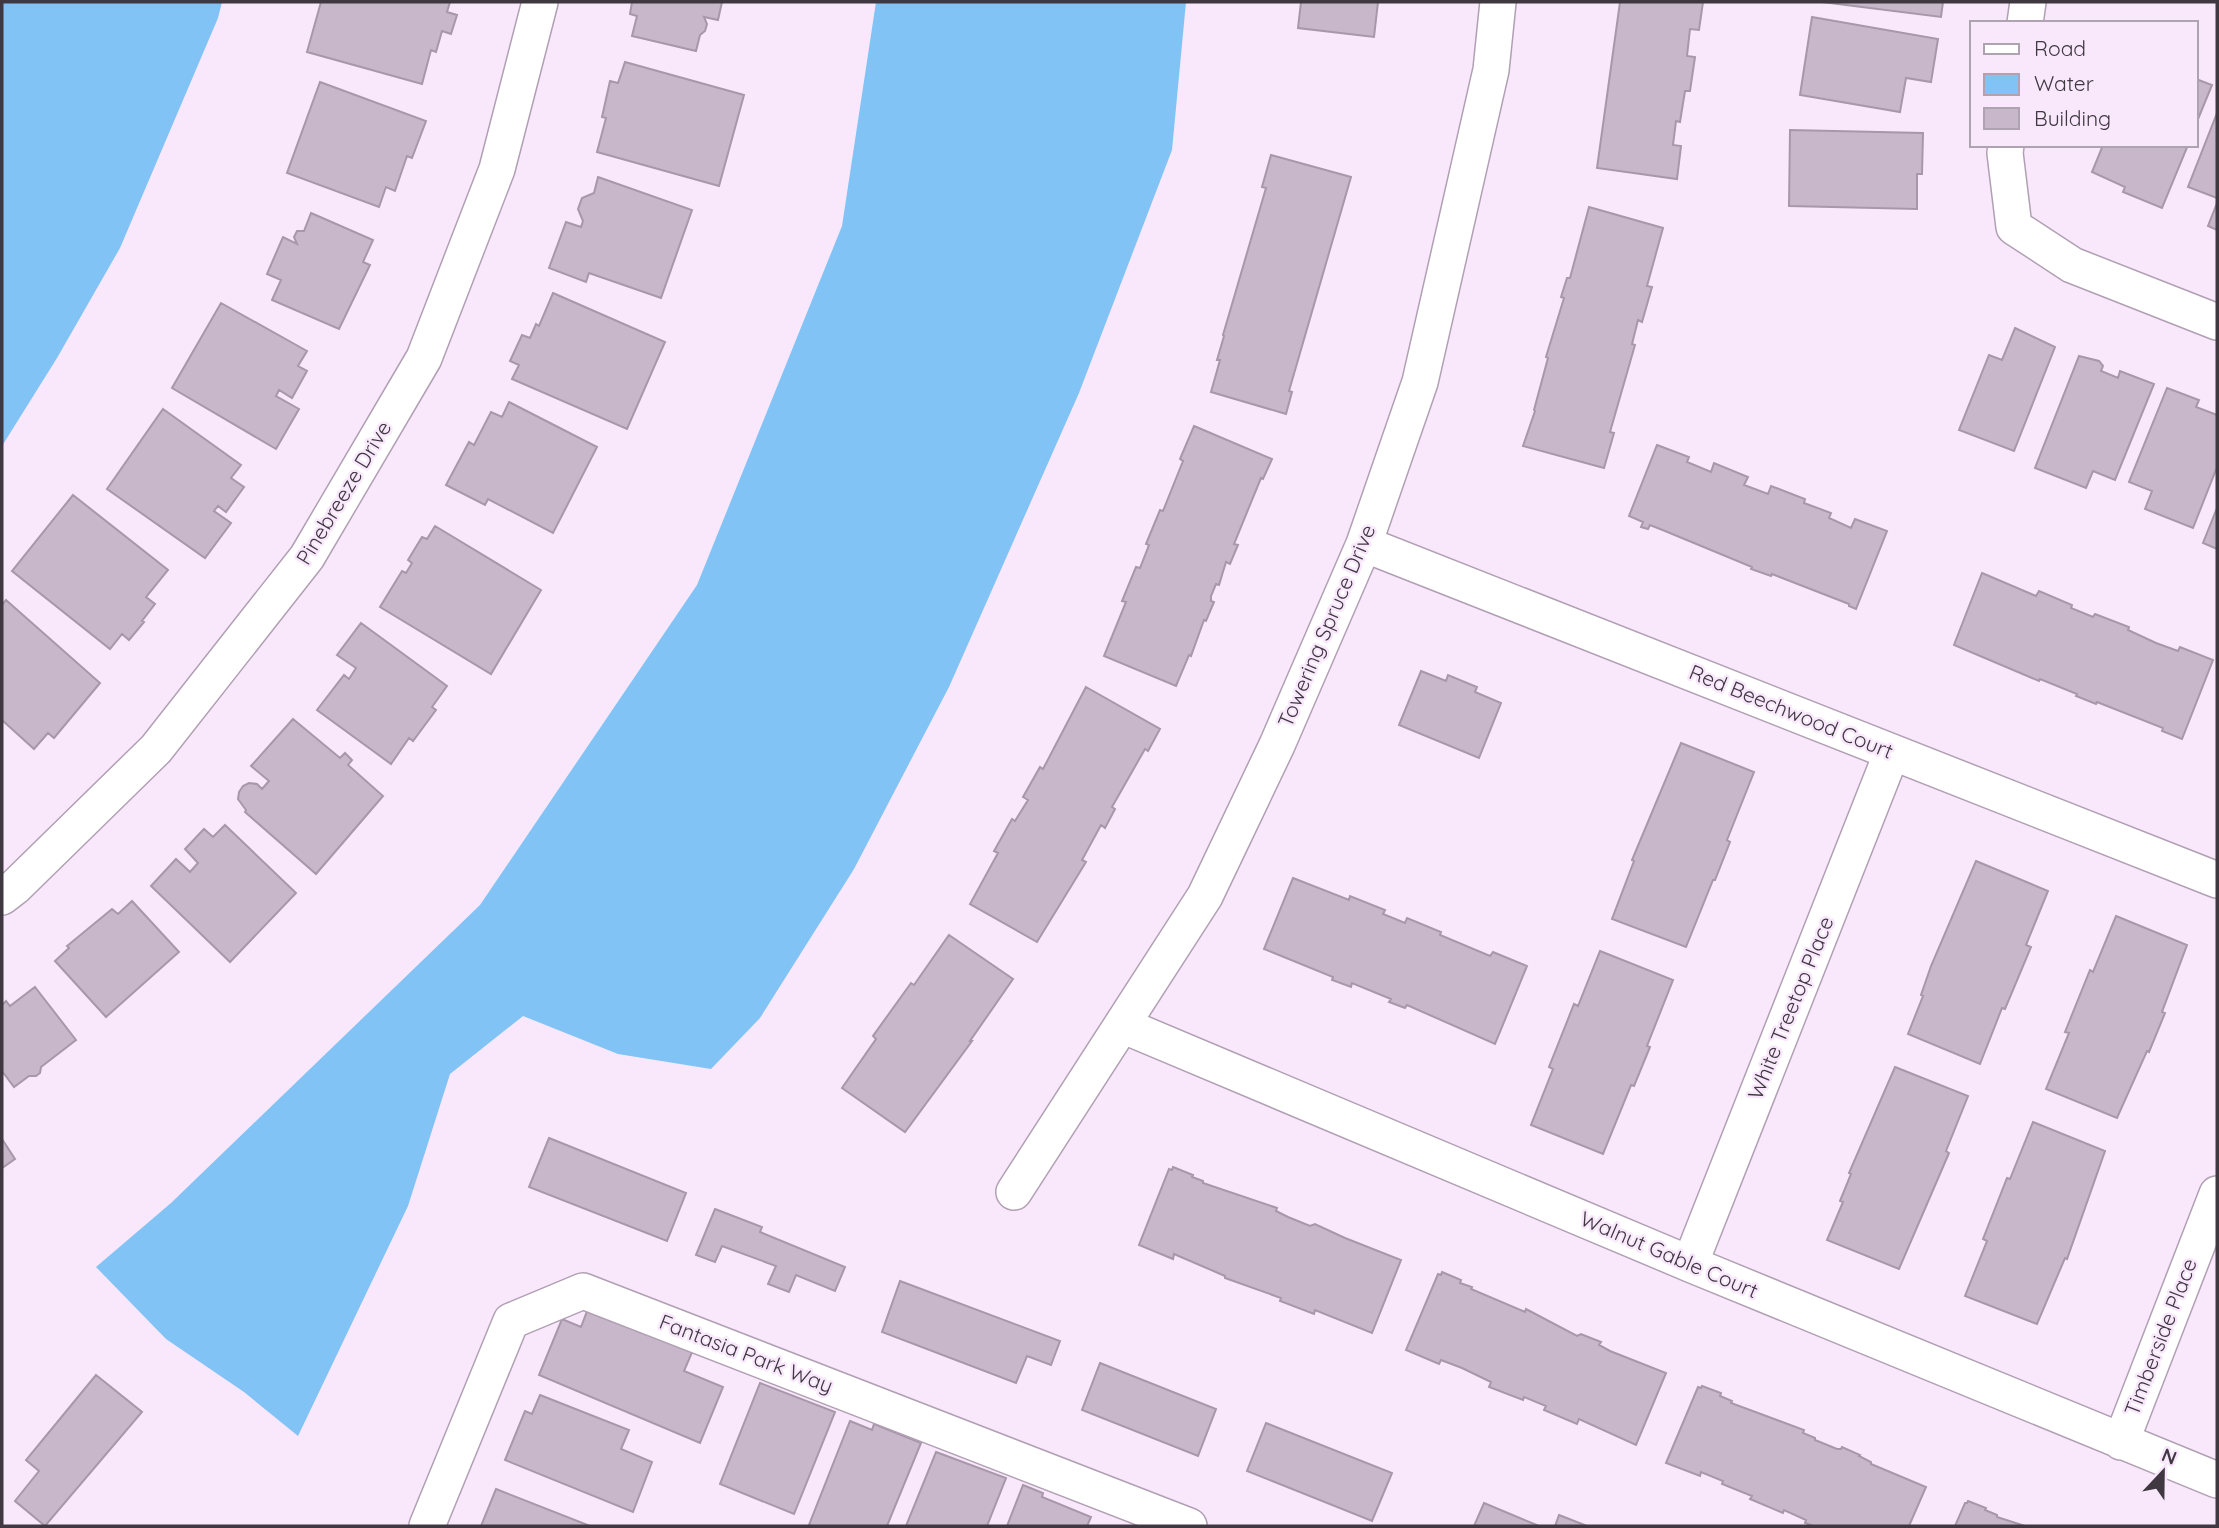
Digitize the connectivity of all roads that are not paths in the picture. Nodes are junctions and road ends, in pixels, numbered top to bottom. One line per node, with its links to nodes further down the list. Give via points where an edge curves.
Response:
1 (540, 2): 10 (street, Pinebreeze Drive, via 497,169 424,358 307,557 156,749)
2 (1498, 2): 7 (street, Towering Spruce Drive, via 1491,70 1420,382)
3 (2028, 2): 4 (street)
4 (2025, 21)
5 (2006, 147): 6 (street, via 2014,227 2072,265)
6 (2217, 322)
7 (1364, 544): 8 (street, Red Beechwood Court); 11 (street, Towering Spruce Drive, via 1205,896)
8 (1892, 752): 9 (street, Red Beechwood Court); 14 (street, White Treetop Place)
9 (2217, 880)
10 (2, 897)
11 (1122, 1025): 12 (street, Towering Spruce Drive); 14 (street, Walnut Gable Court)
12 (1014, 1192)
13 (2217, 1194): 15 (street, Timberside Place)
14 (1690, 1264): 15 (street, Walnut Gable Court)
15 (2120, 1442): 16 (street, Walnut Gable Court)
16 (2217, 1480)
17 (427, 1526): 18 (street, Fantasia Park Way, via 511,1321 583,1291)
18 (1189, 1526)

